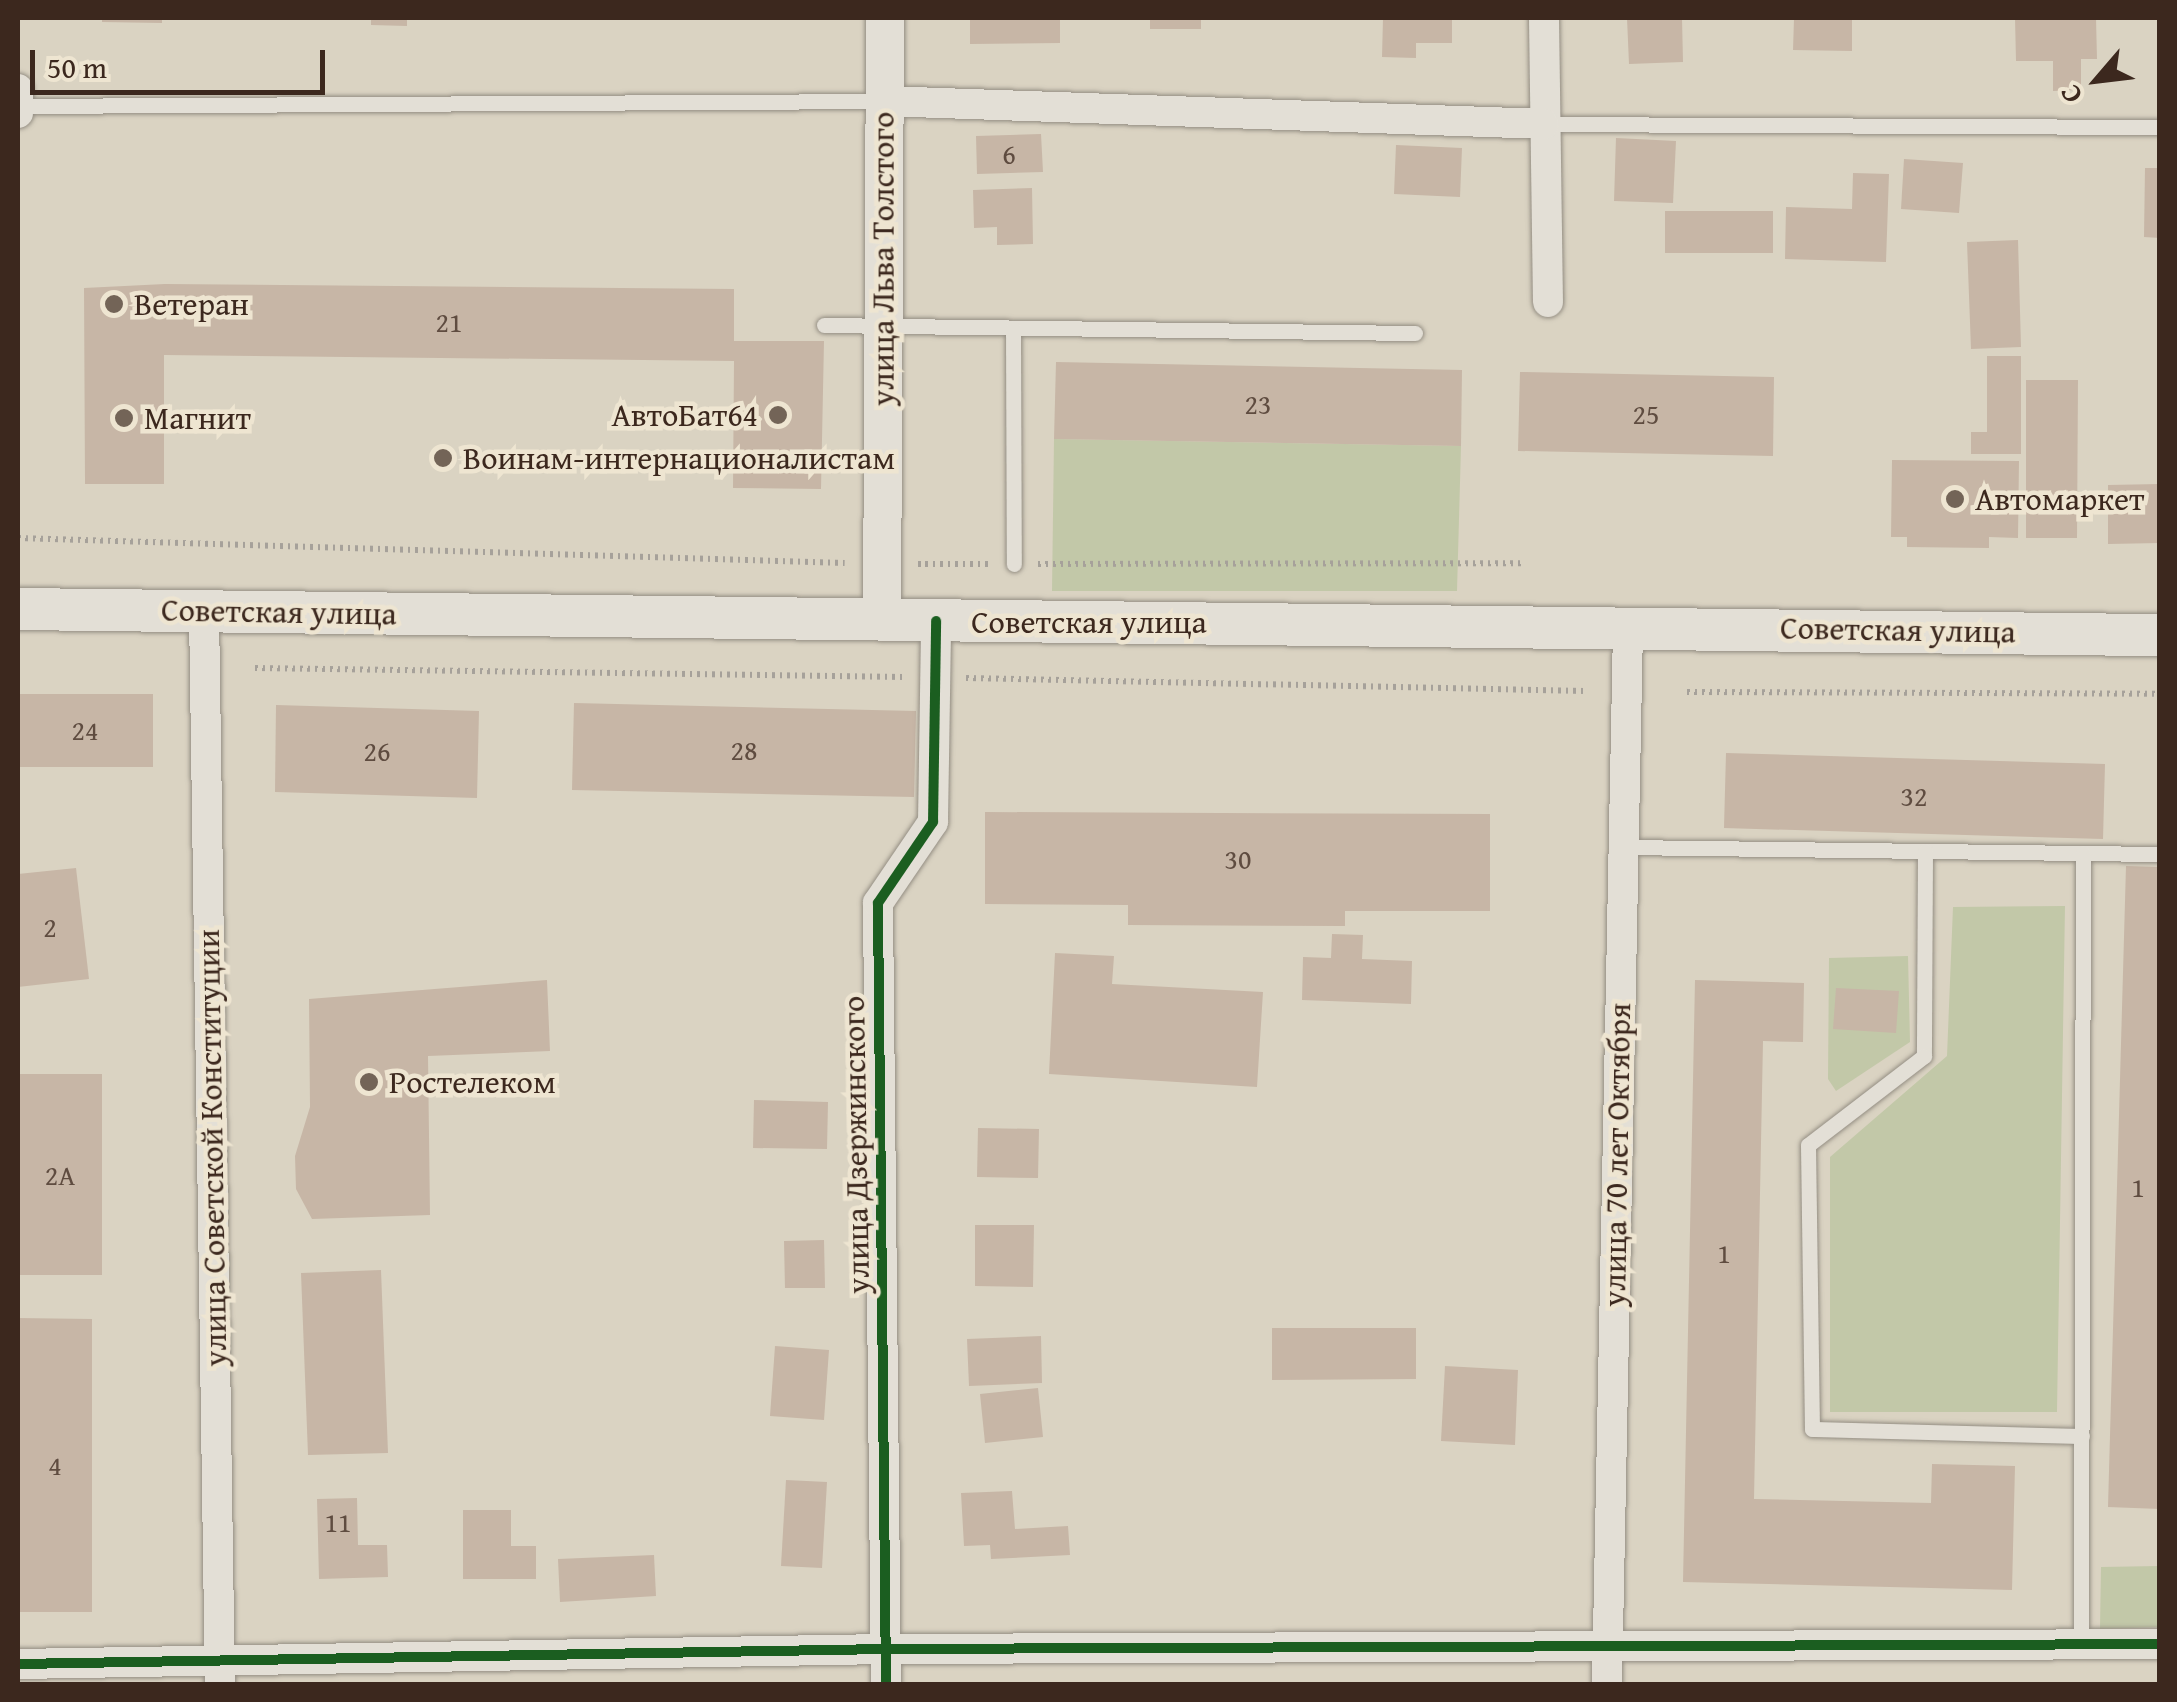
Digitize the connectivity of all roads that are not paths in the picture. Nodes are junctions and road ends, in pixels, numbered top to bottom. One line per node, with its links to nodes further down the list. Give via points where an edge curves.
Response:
1 (885, 18): 4 (street, улица Льва Толстого)
2 (1544, 18): 6 (street)
3 (18, 89): 5 (street)
4 (883, 101): 5 (lane); 6 (street); 10 (street, улица Льва Толстого)
5 (18, 109)
6 (1544, 124): 7 (lane); 8 (street)
7 (2160, 127)
8 (1548, 302)
9 (824, 325): 10 (lane)
10 (883, 327): 11 (lane); 16 (street, улица Льва Толстого)
11 (1013, 328): 12 (lane); 13 (lane)
12 (1414, 333)
13 (1014, 564)
14 (18, 609): 15 (main road, Советская улица)
15 (204, 611): 16 (main road, Советская улица); 30 (street, улица Советской Конституции)
16 (882, 621): 17 (main road, Советская улица)
17 (936, 621): 18 (main road, Советская улица); 28 (street, улица Дзержинского, via 933,822 878,904)
18 (1628, 626): 19 (main road, Советская улица); 20 (street, улица 70 лет Октября)
19 (2160, 635)
20 (1623, 847): 21 (lane); 25 (street, улица 70 лет Октября)
21 (1925, 851): 22 (lane); 24 (lane, via 1924,1056 1808,1145 1812,1430)
22 (2083, 853): 23 (lane); 24 (lane)
23 (2160, 854)
24 (2082, 1436): 26 (lane)
25 (1606, 1643): 26 (street); 28 (street); 32 (street, улица 70 лет Октября)
26 (2081, 1644): 27 (street)
27 (2160, 1644)
28 (886, 1649): 30 (street); 31 (street, улица Дзержинского)
29 (18, 1664): 30 (street)
30 (220, 1672)
31 (886, 1684)
32 (1606, 1684)

